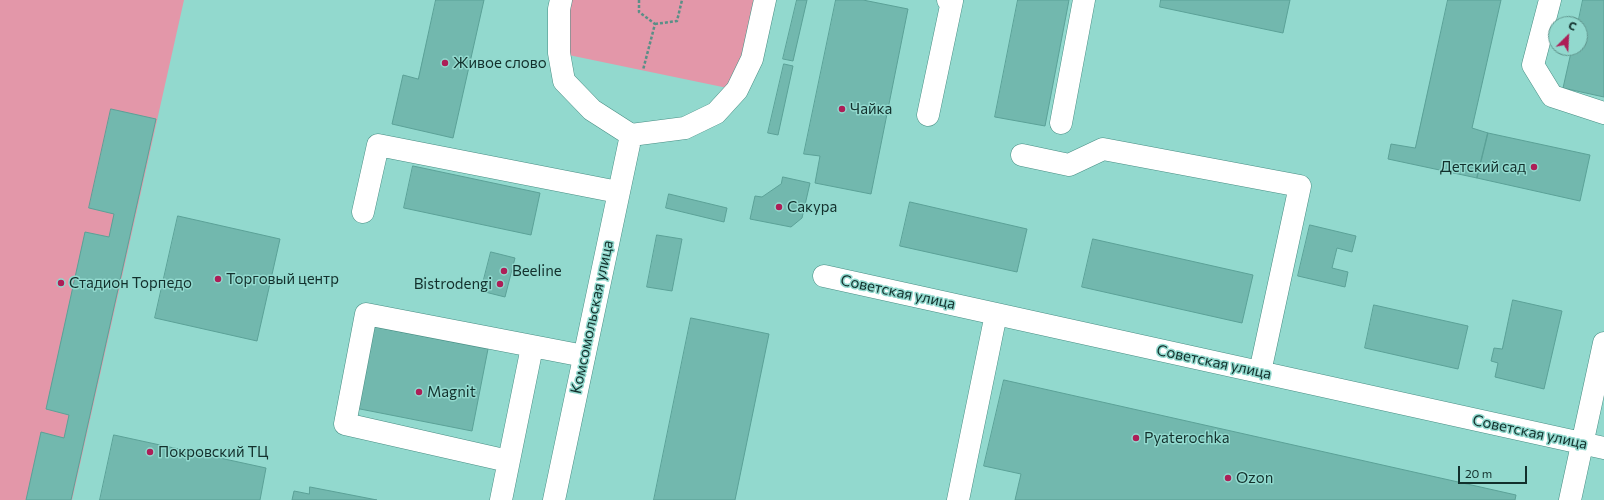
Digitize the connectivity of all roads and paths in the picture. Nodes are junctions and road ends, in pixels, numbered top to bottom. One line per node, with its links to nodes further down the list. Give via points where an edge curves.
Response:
1 (561, 0): 13 (street, via 558,53 564,81 592,110)
2 (639, 0): 8 (path, via 639,12)
3 (682, 0): 8 (path, via 677,21)
4 (765, 0): 13 (street, via 752,59 737,90 716,113 686,128)
5 (948, 0): 11 (street, via 952,1)
6 (1084, 0): 12 (street)
7 (1550, 0): 10 (street, via 1533,65 1552,96)
8 (655, 24): 9 (path)
9 (643, 70)
10 (1604, 113)
11 (928, 115)
12 (1061, 123)
13 (630, 135): 15 (street, Комсомольская улица)
14 (1022, 155): 22 (street, via 1069,165 1103,150 1300,186)
15 (618, 192): 16 (street, via 378,146); 21 (street, Комсомольская улица)
16 (362, 212)
17 (824, 276): 18 (street, Советская улица)
18 (996, 314): 22 (street, Советская улица); 28 (street)
19 (1604, 343): 23 (street)
20 (532, 347): 21 (street); 25 (street); 25 (street, via 366,314 345,424)
21 (584, 356): 27 (street, Комсомольская улица)
22 (1260, 372): 23 (street, Советская улица)
23 (1582, 443): 24 (street, Советская улица); 29 (street)
24 (1604, 448)
25 (508, 461): 26 (street)
26 (501, 500)
27 (554, 500)
28 (958, 500)
29 (1570, 500)

